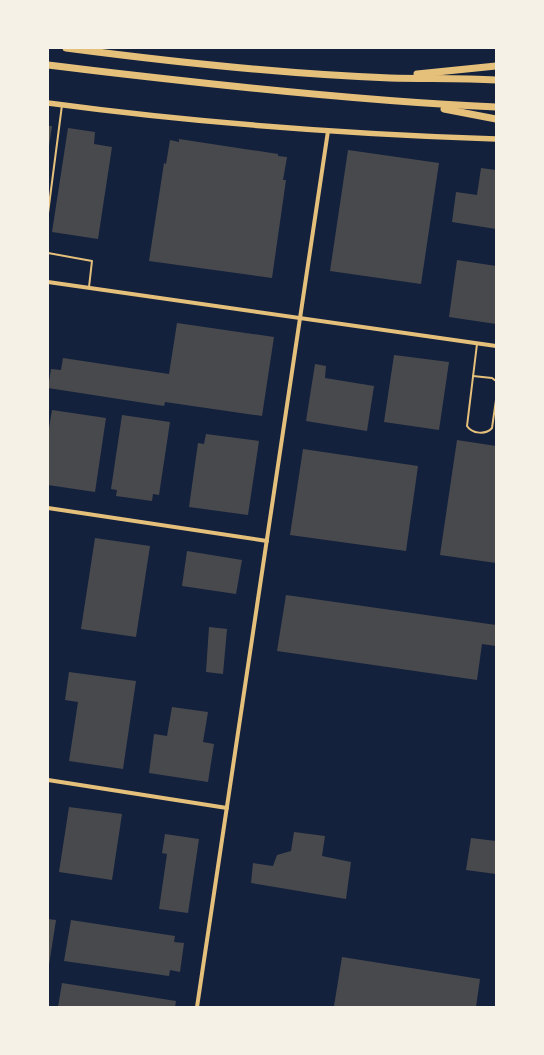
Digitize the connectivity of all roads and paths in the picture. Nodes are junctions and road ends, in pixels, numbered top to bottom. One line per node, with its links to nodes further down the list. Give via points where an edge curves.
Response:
1 (66, 48): 4 (highway, via 253,68)
2 (48, 65): 7 (highway, via 227,86)
3 (496, 66): 4 (highway)
4 (389, 78): 5 (highway)
5 (496, 80)
6 (48, 103): 8 (main road)
7 (418, 104): 9 (highway); 10 (highway)
8 (62, 105): 11 (main road); 13 (lane)
9 (496, 107)
10 (496, 119)
11 (328, 131): 12 (main road); 17 (street)
12 (496, 139)
13 (48, 213)
14 (48, 253): 16 (lane, via 92,261)
15 (48, 282): 16 (street)
16 (89, 288): 17 (street)
17 (301, 318): 18 (street); 24 (street)
18 (478, 343): 19 (street); 20 (lane)
19 (496, 346)
20 (473, 376): 21 (lane, via 492,378); 22 (lane, via 467,426 469,429 484,433 492,428)
21 (496, 381)
22 (496, 400)
23 (48, 508): 24 (street)
24 (267, 541): 26 (street)
25 (48, 780): 26 (street)
26 (227, 808): 27 (street)
27 (197, 1007)

